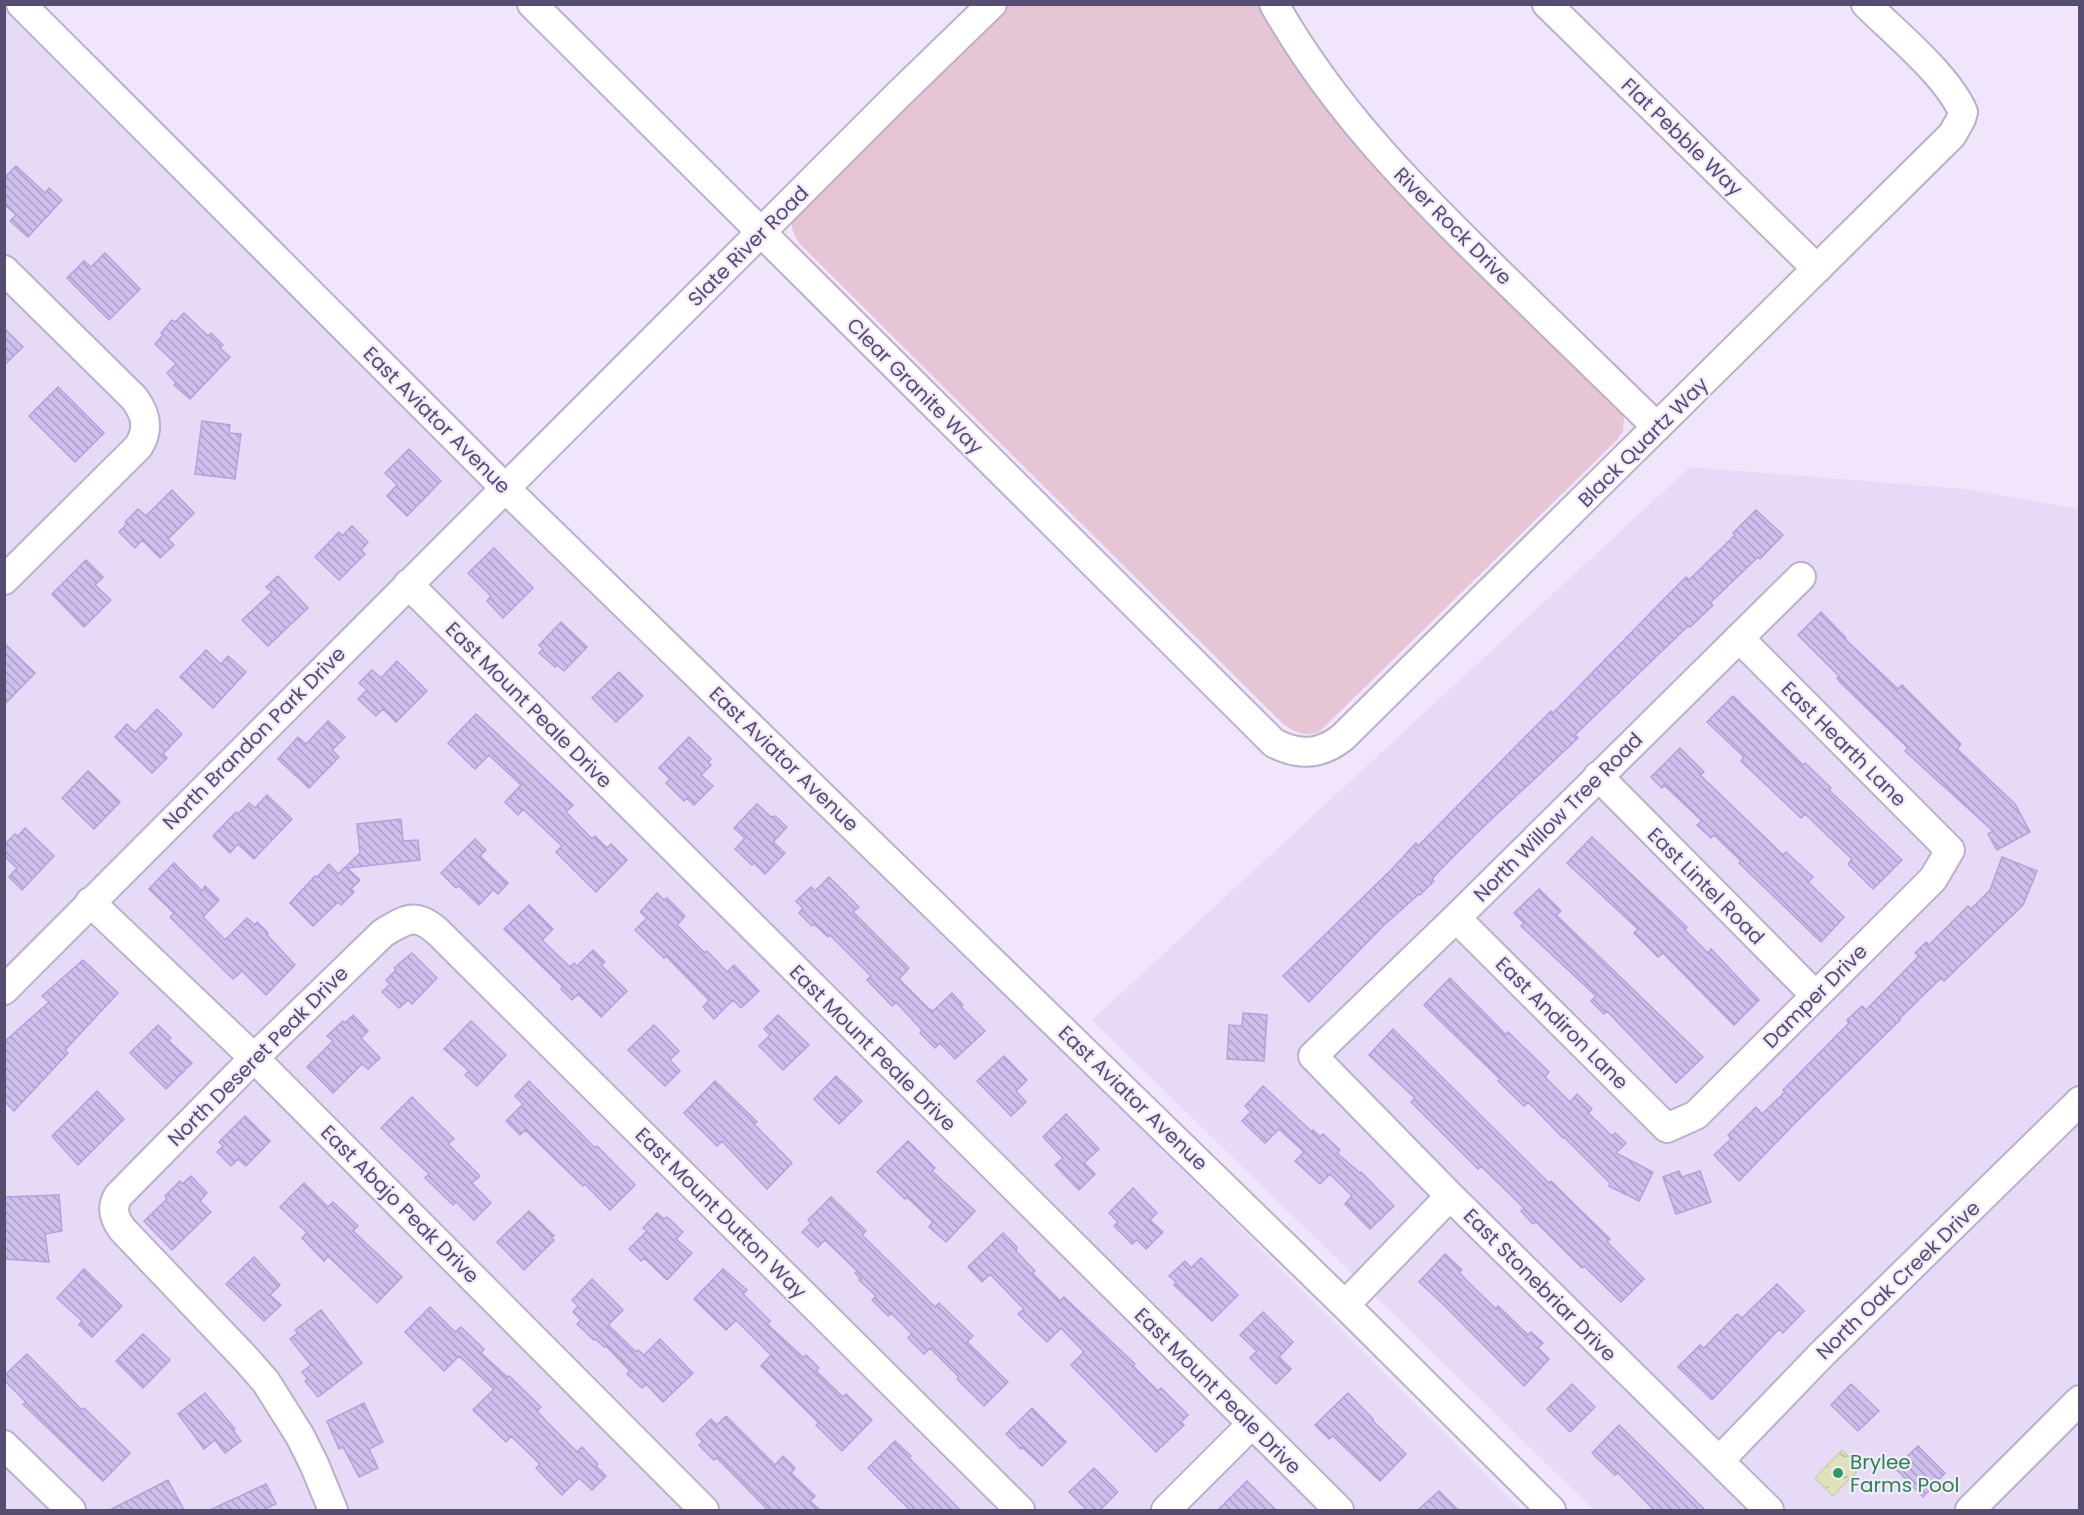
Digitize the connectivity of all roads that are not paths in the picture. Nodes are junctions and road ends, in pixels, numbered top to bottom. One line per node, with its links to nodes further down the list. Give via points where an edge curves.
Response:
1 (21, 4): 11 (street, East Aviator Avenue)
2 (532, 4): 7 (street, Clear Granite Way)
3 (992, 4): 7 (street, Slate River Road)
4 (1274, 4): 10 (street, River Rock Drive, via 1309,62 1377,150)
5 (1547, 4): 8 (street, Flat Pebble Way)
6 (1866, 4): 8 (street, Black Quartz Way, via 1948,86 1963,112 1946,142)
7 (761, 233): 11 (street, Slate River Road); 16 (street, Clear Granite Way, via 1274,743)
8 (1817, 269): 10 (street, Black Quartz Way)
9 (4, 270): 13 (street, via 134,398 142,411 146,433 138,447)
10 (1657, 427): 16 (street, Black Quartz Way, via 1343,737 1326,748)
11 (506, 489): 14 (street, North Brandon Park Drive); 29 (street, East Aviator Avenue)
12 (1801, 577): 15 (street, North Willow Tree Road)
13 (4, 580)
14 (408, 584): 19 (street, North Brandon Park Drive); 31 (street, East Mount Peale Drive)
15 (1739, 638): 17 (street, North Willow Tree Road); 18 (street, East Hearth Lane)
16 (1306, 753)
17 (1598, 776): 20 (street, North Willow Tree Road); 23 (street, East Lintel Road)
18 (1950, 849): 23 (street, Damper Drive, via 1933,879)
19 (90, 902): 22 (street, North Brandon Park Drive); 25 (street, East Abajo Peak Drive)
20 (1456, 918): 24 (street, North Willow Tree Road); 27 (street, East Andiron Lane)
21 (418, 919): 25 (street, North Deseret Peak Drive, via 406,919 383,933); 37 (street, East Mount Dutton Way, via 440,934)
22 (4, 990)
23 (1815, 995): 27 (street, Damper Drive, via 1696,1114)
24 (1313, 1056): 28 (street, East Stonebriar Drive)
25 (254, 1058): 35 (street, North Deseret Peak Drive, via 118,1196 113,1211 122,1229 266,1382 300,1436); 36 (street, East Abajo Peak Drive)
26 (2079, 1101): 33 (street, North Oak Creek Drive)
27 (1667, 1128)
28 (1450, 1196): 29 (street); 33 (street, East Stonebriar Drive)
29 (1345, 1305): 40 (street, East Aviator Avenue)
30 (2079, 1400): 42 (street)
31 (1251, 1425): 38 (street); 39 (street, East Mount Peale Drive)
32 (4, 1445): 34 (street)
33 (1719, 1461): 41 (street, East Stonebriar Drive)
34 (70, 1510)
35 (333, 1510)
36 (704, 1510)
37 (1020, 1510)
38 (1166, 1510)
39 (1339, 1510)
40 (1551, 1510)
41 (1769, 1510)
42 (1970, 1510)

